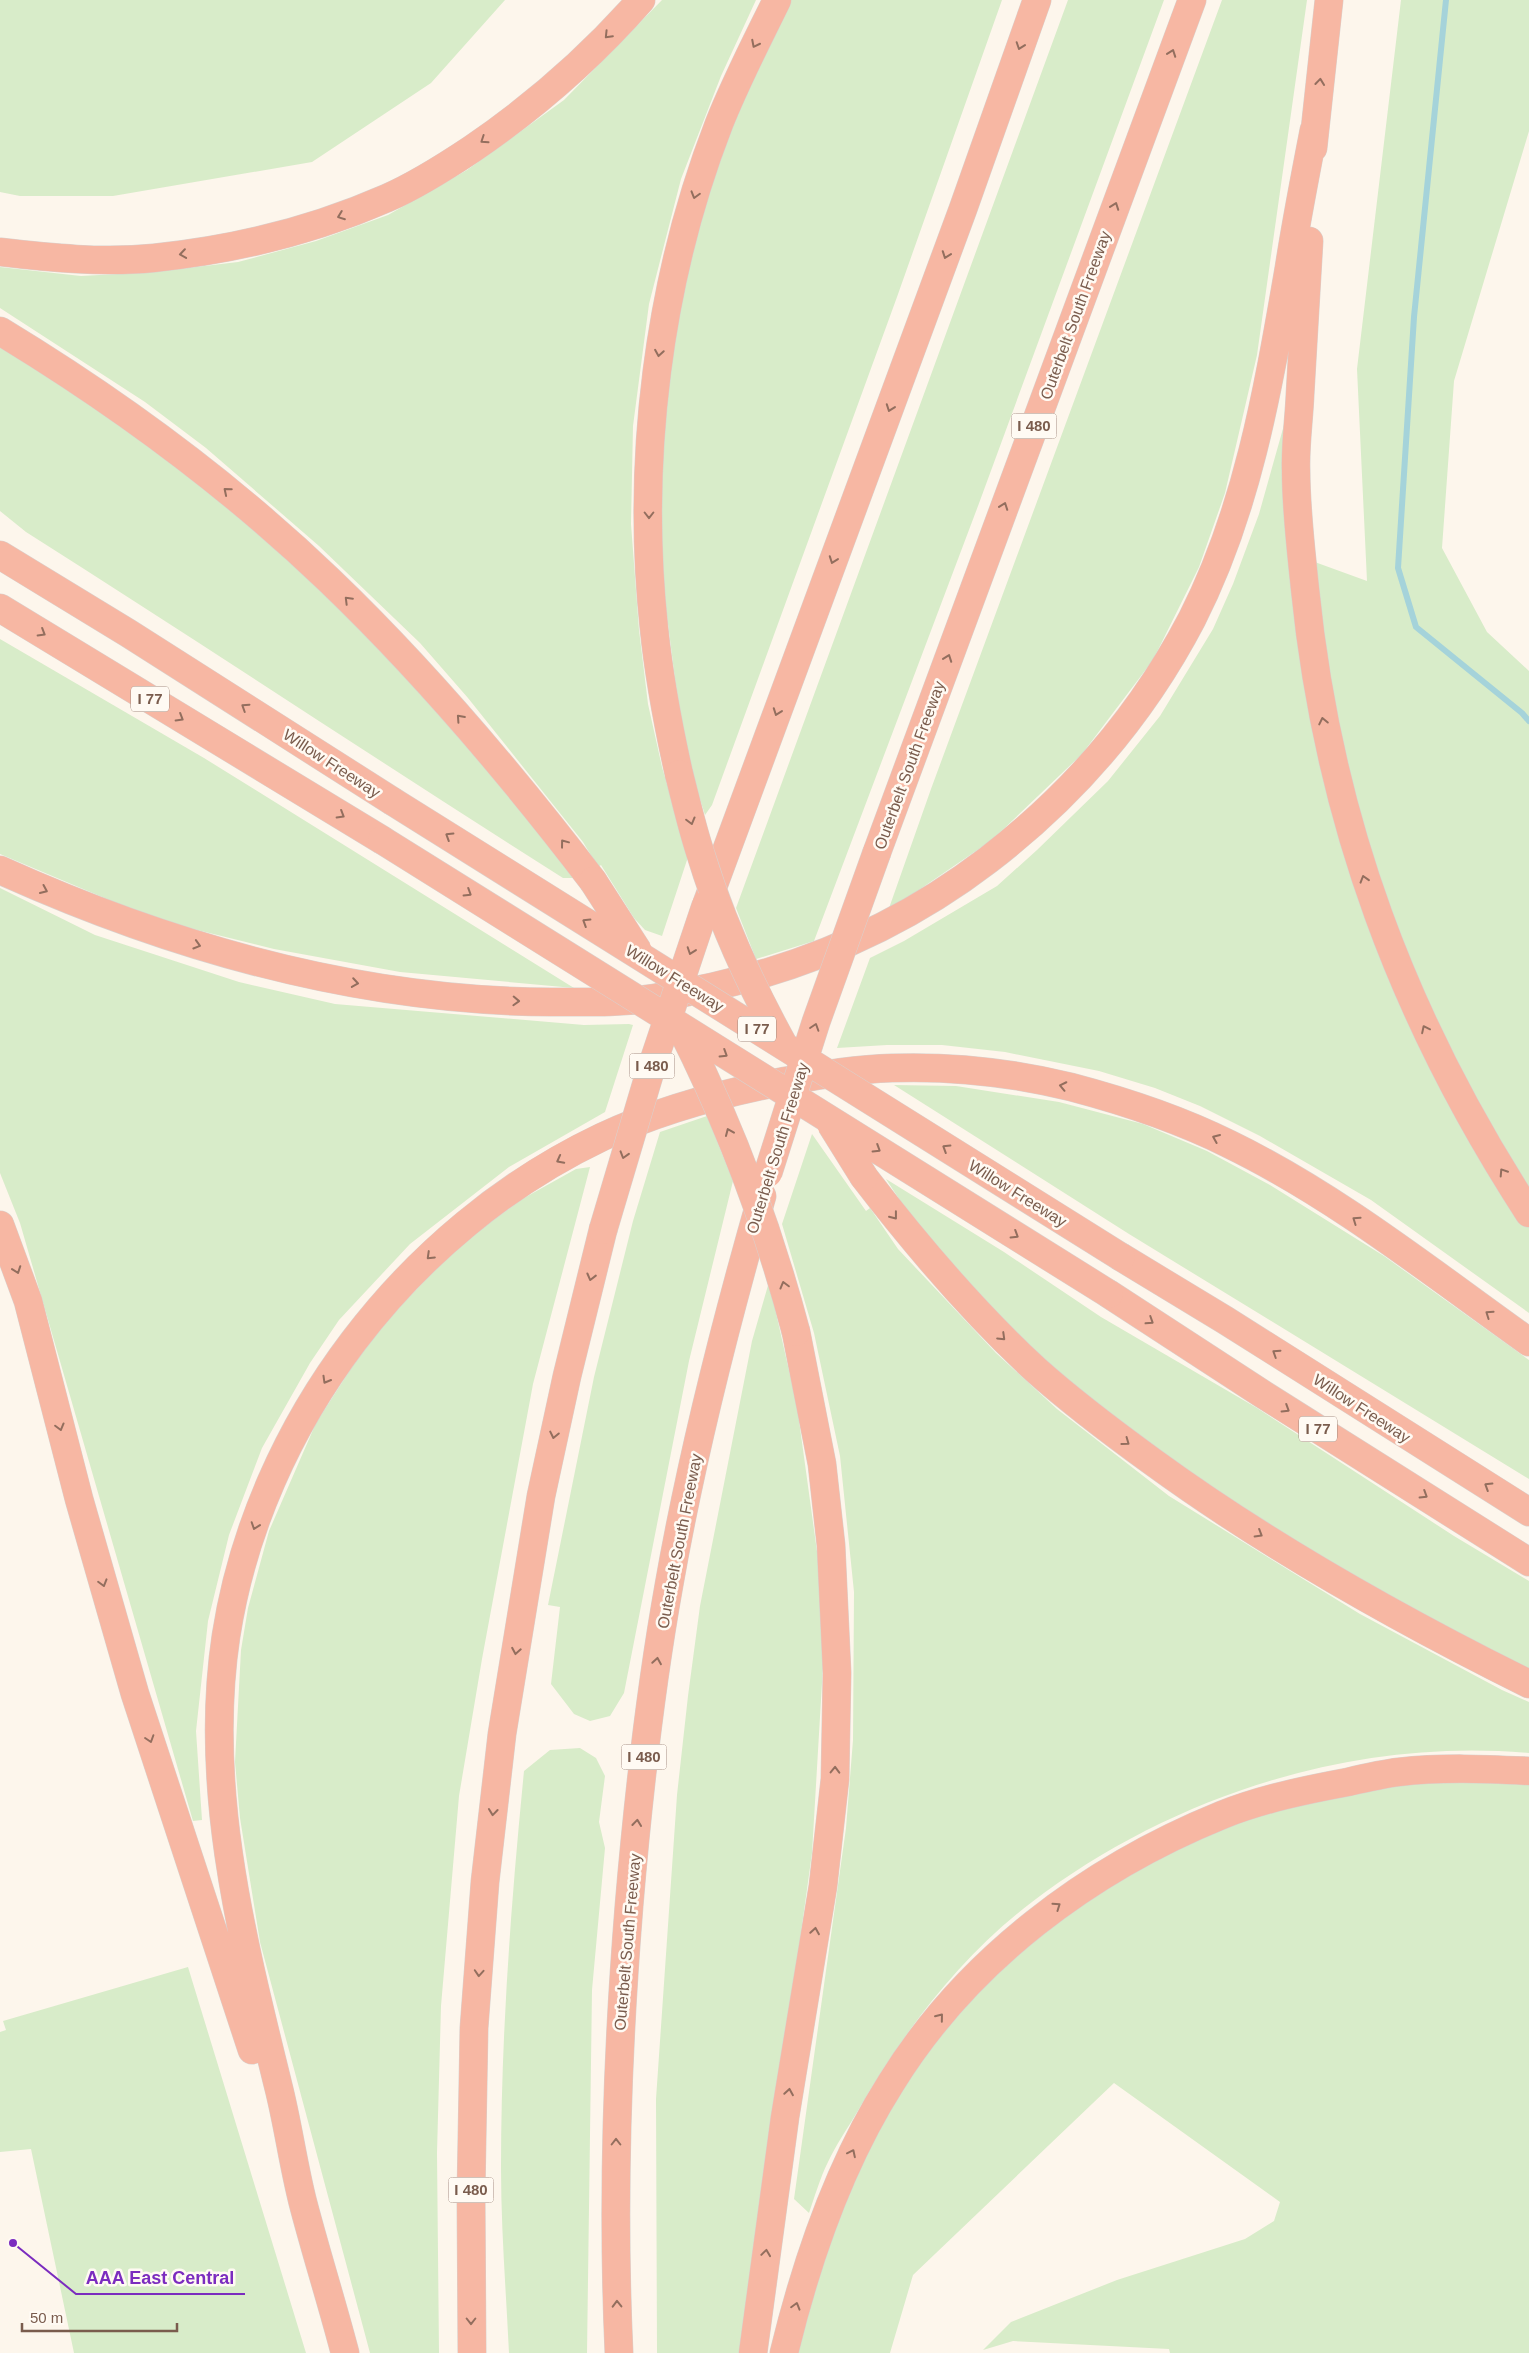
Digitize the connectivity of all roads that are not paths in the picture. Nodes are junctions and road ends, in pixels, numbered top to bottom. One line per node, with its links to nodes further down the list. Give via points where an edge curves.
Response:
1 (641, 0): 7 (highway, one-way to 7, via 575,69 516,118 443,168 388,198 332,219 214,250 99,260)
2 (777, 0): 19 (highway, one-way to 19, bridge, via 719,124 696,190 664,322 654,384 649,464 649,545 663,701 700,855 757,996 811,1094 864,1177 940,1272 1037,1370 1100,1424 1234,1520 1432,1636)
3 (1037, 0): 21 (highway, I 480, one-way to 21, bridge, via 706,905 647,1081 603,1230 543,1487 502,1734 485,1882)
4 (1192, 0): 26 (highway, Outerbelt South Freeway / I 480, one-way to 4, bridge, via 616,2146 619,2026 634,1846 649,1712 669,1585 721,1342 768,1173 816,1022)
5 (1329, 0): 6 (highway, one-way to 5)
6 (1314, 130): 13 (highway, one-way to 6, via 141,928 249,961 338,981 436,996 517,1002 651,998 714,986 834,951 898,920 957,884 1064,795 1134,714 1192,618 1242,496 1260,430); 14 (highway, one-way to 6, via 1459,1098 1392,953 1366,885 1320,706 1308,620 1296,470)
7 (0, 252)
8 (0, 331): 27 (highway, one-way to 8, bridge, via 785,2117 823,1886 835,1779 837,1673 831,1544 822,1464 796,1332 764,1221 745,1169 705,1075 667,1001 593,882 530,799 411,662 329,580 226,490 142,425)
9 (0, 535): 12 (highway)
10 (0, 555): 12 (highway, Willow Freeway / I 77)
11 (0, 608): 18 (highway, I 77, one-way to 18, bridge, via 382,840 1109,1294)
12 (128, 632): 17 (highway, Willow Freeway / I 77, one-way to 12, bridge, via 392,801)
13 (0, 870)
14 (1529, 1213)
15 (0, 1225): 22 (highway, one-way to 22, via 28,1301 79,1499 135,1694)
16 (1529, 1342): 22 (highway, one-way to 22, via 1322,1197 1229,1144 1124,1102 1066,1086 1004,1075 894,1068 837,1072 754,1087 683,1106 603,1137 544,1169 487,1207 386,1300 331,1370 288,1444 263,1502 244,1556 226,1634 219,1711 220,1785 230,1867 246,1954 283,2104)
17 (1529, 1512)
18 (1529, 1562)
19 (1529, 1684)
20 (1529, 1771): 28 (highway, one-way to 20, via 815,2245 850,2155 891,2082 954,1999 1042,1916 1099,1876 1150,1848 1223,1814 1294,1792 1398,1772 1468,1768)
21 (474, 2028): 24 (highway, I 480, one-way to 24); 25 (highway)
22 (301, 2198): 23 (highway)
23 (345, 2353)
24 (472, 2353)
25 (491, 2353)
26 (619, 2353)
27 (753, 2353)
28 (784, 2353)

